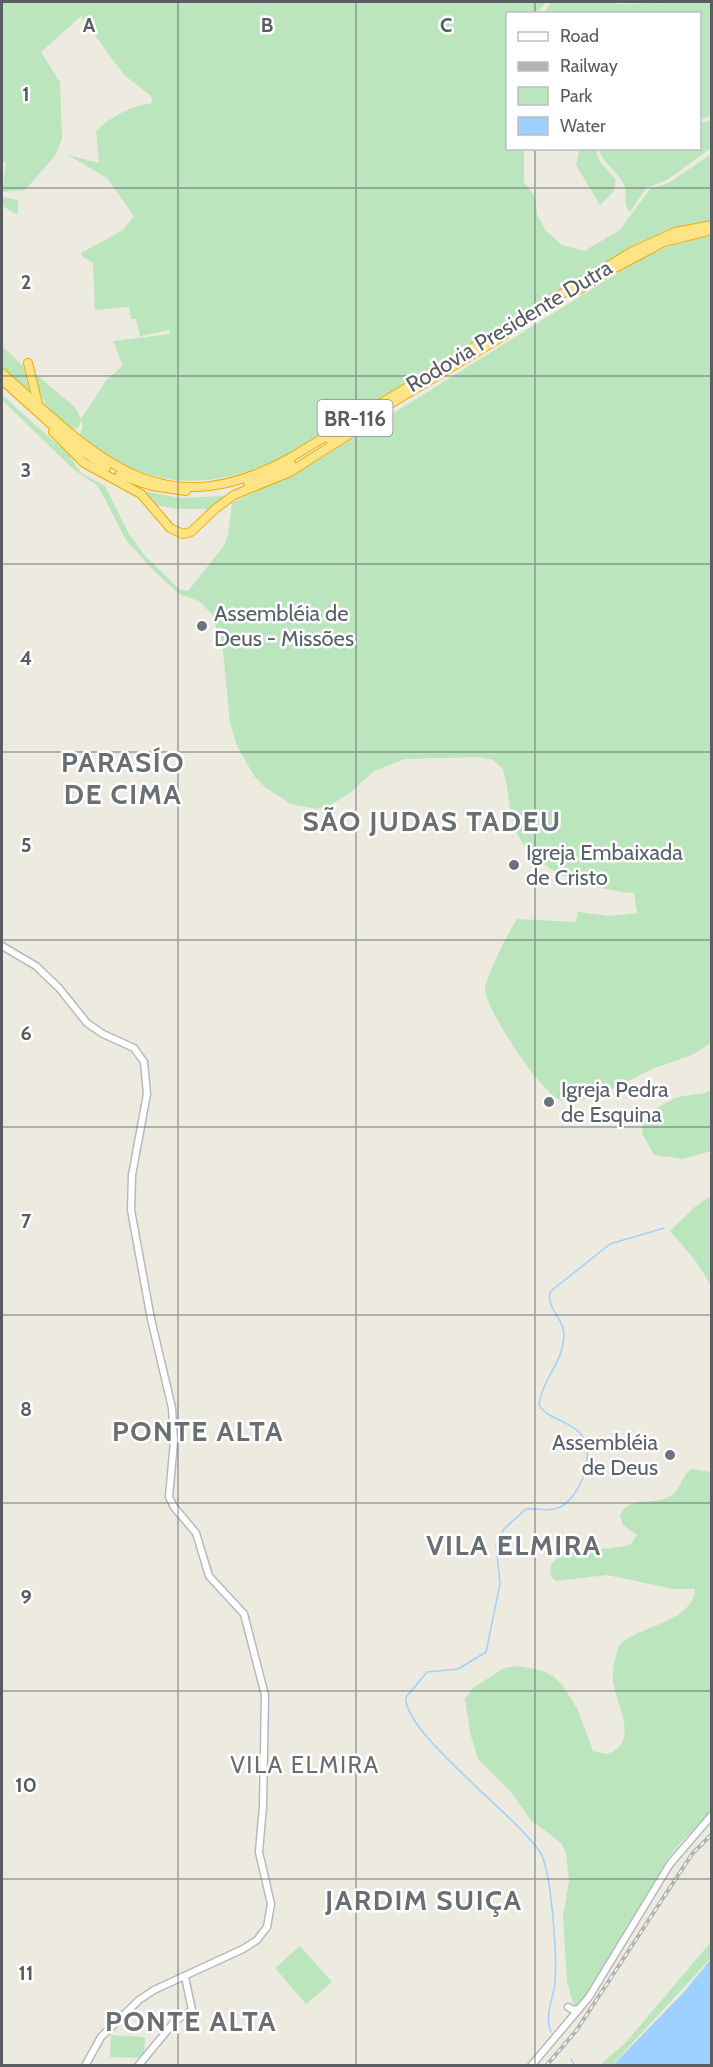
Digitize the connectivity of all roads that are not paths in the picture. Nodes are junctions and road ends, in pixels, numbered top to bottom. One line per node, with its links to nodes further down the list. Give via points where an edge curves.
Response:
1 (711, 225): 6 (highway, Rodovia Presidente Dutra / BR-116, via 675,232 633,251 302,450 244,479 188,486 126,472 92,453)
2 (711, 230): 7 (highway, Rodovia Presidente Dutra / BR-116, via 675,239 640,254)
3 (28, 363): 6 (highway)
4 (2, 373): 6 (highway, Rodovia Presidente Dutra / BR-116)
5 (5, 383): 7 (highway, Rodovia Presidente Dutra / BR-116, via 95,462 130,480 181,491 219,490 261,479); 7 (highway, via 84,463 141,495 170,528 183,534 192,532 234,495 290,472 367,423)
6 (38, 406)
7 (384, 407)
8 (2, 946): 10 (street, via 36,966 87,1023 134,1048 144,1062 146,1102 131,1200 149,1310 172,1408 174,1442 169,1497 196,1533 209,1576 245,1616 264,1688 259,1852 271,1899 270,1920 250,1945)
9 (711, 1815): 12 (street, via 670,1864)
10 (185, 1977): 13 (street, via 139,2000 101,2037); 14 (street, via 192,2010 175,2021)
11 (568, 2007): 12 (street)
12 (579, 2009): 15 (street)
13 (85, 2066)
14 (138, 2066)
15 (531, 2066)

